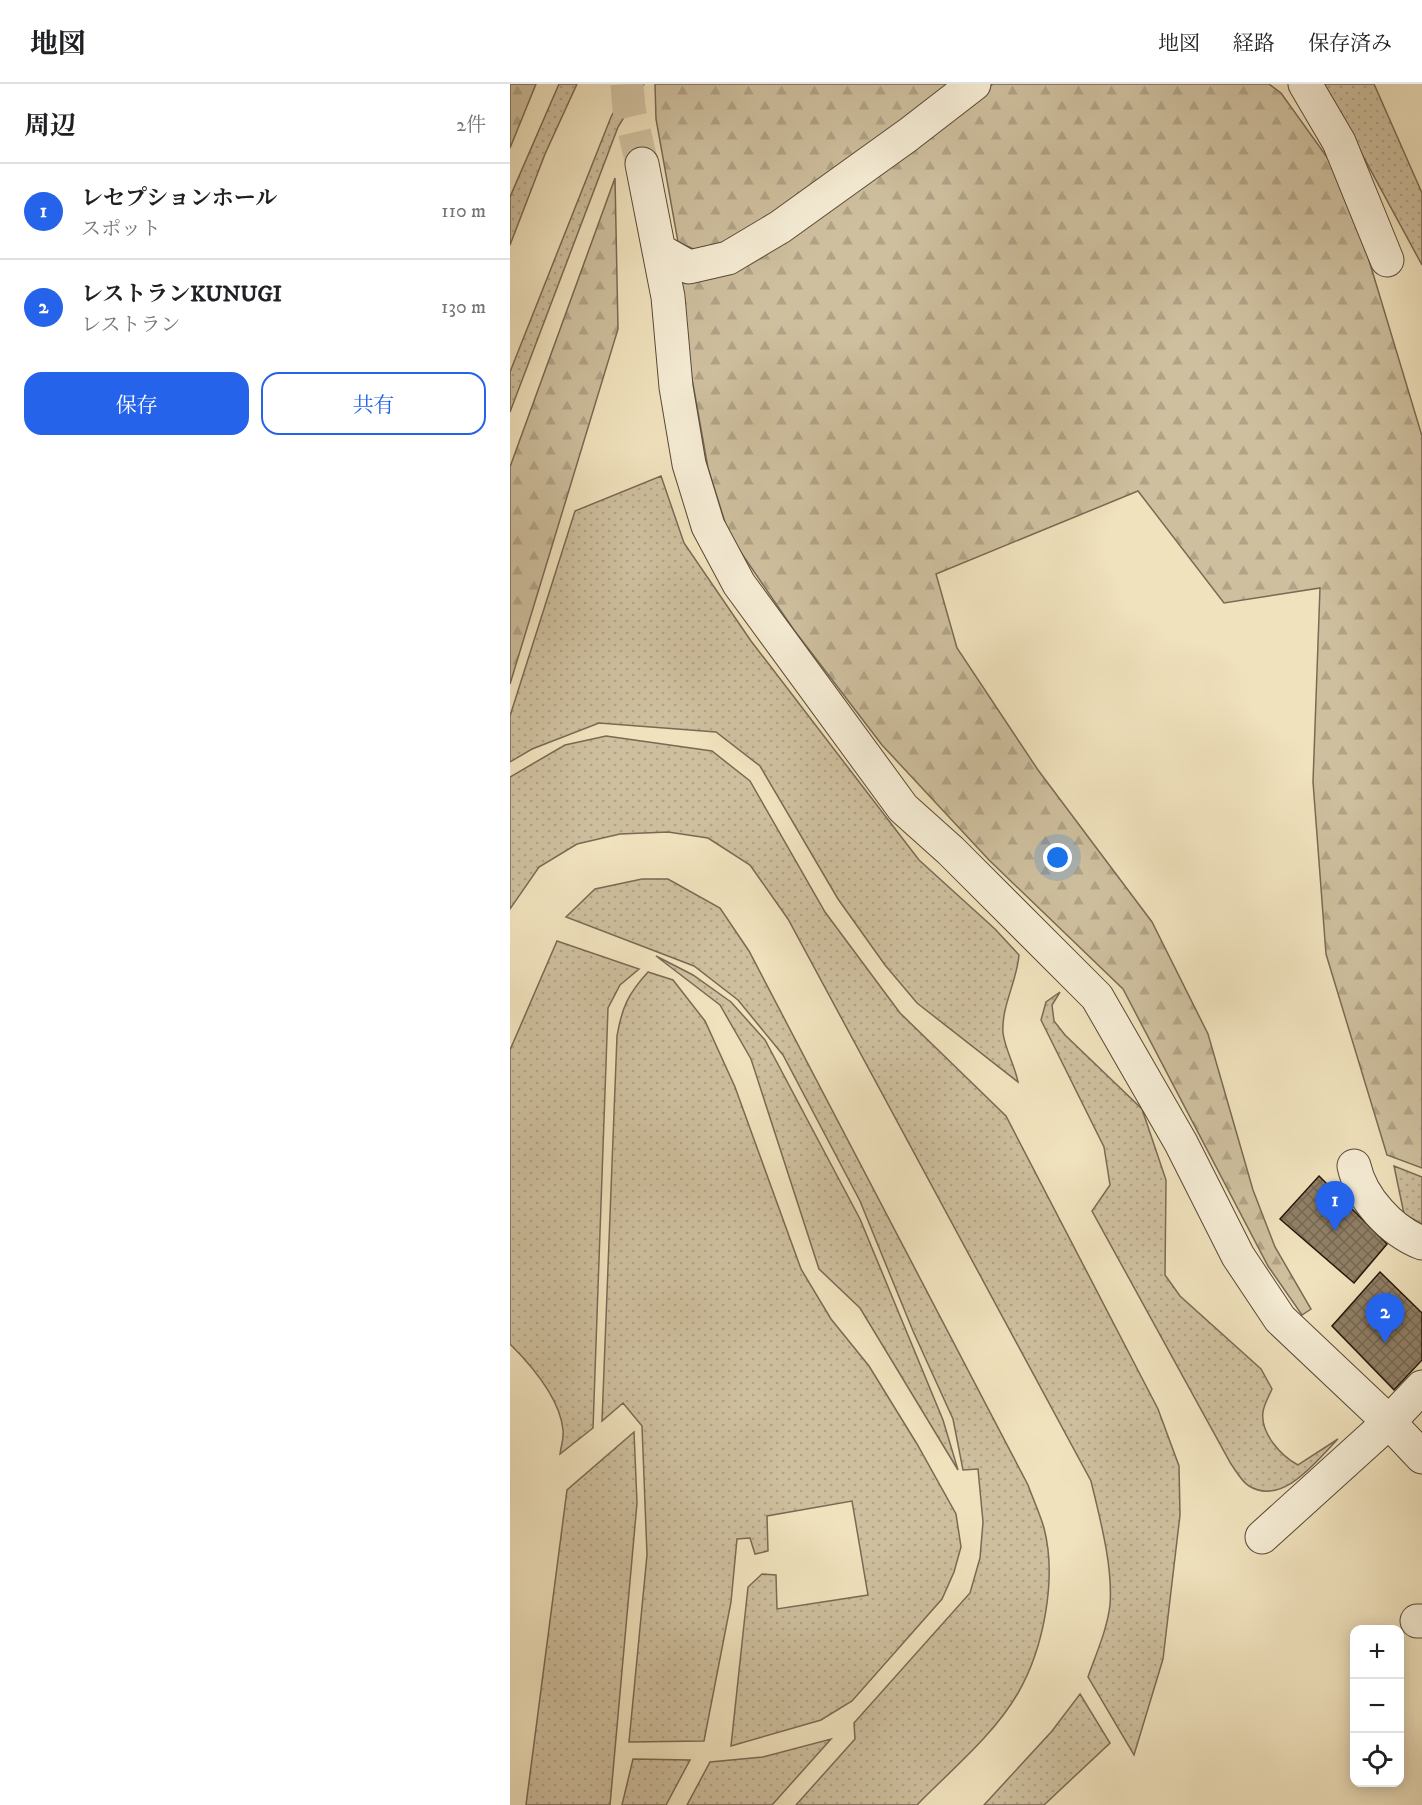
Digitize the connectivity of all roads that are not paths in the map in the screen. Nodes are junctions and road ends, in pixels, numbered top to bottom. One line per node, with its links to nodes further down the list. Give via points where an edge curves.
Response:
1 (974, 84): 4 (lane, via 807,207 728,258 689,267)
2 (1305, 84): 5 (lane, via 1339,142)
3 (642, 164): 4 (lane)
4 (659, 250): 9 (lane, via 689,464 708,526 739,584 903,808 1097,996 1181,1143 1238,1256 1280,1319)
5 (1386, 260)
6 (1354, 1166): 7 (lane, via 1357,1180 1385,1219 1407,1237)
7 (1422, 1243)
8 (1422, 1387): 9 (lane)
9 (1389, 1422): 10 (lane); 11 (lane)
10 (1422, 1458)
11 (1262, 1537)

